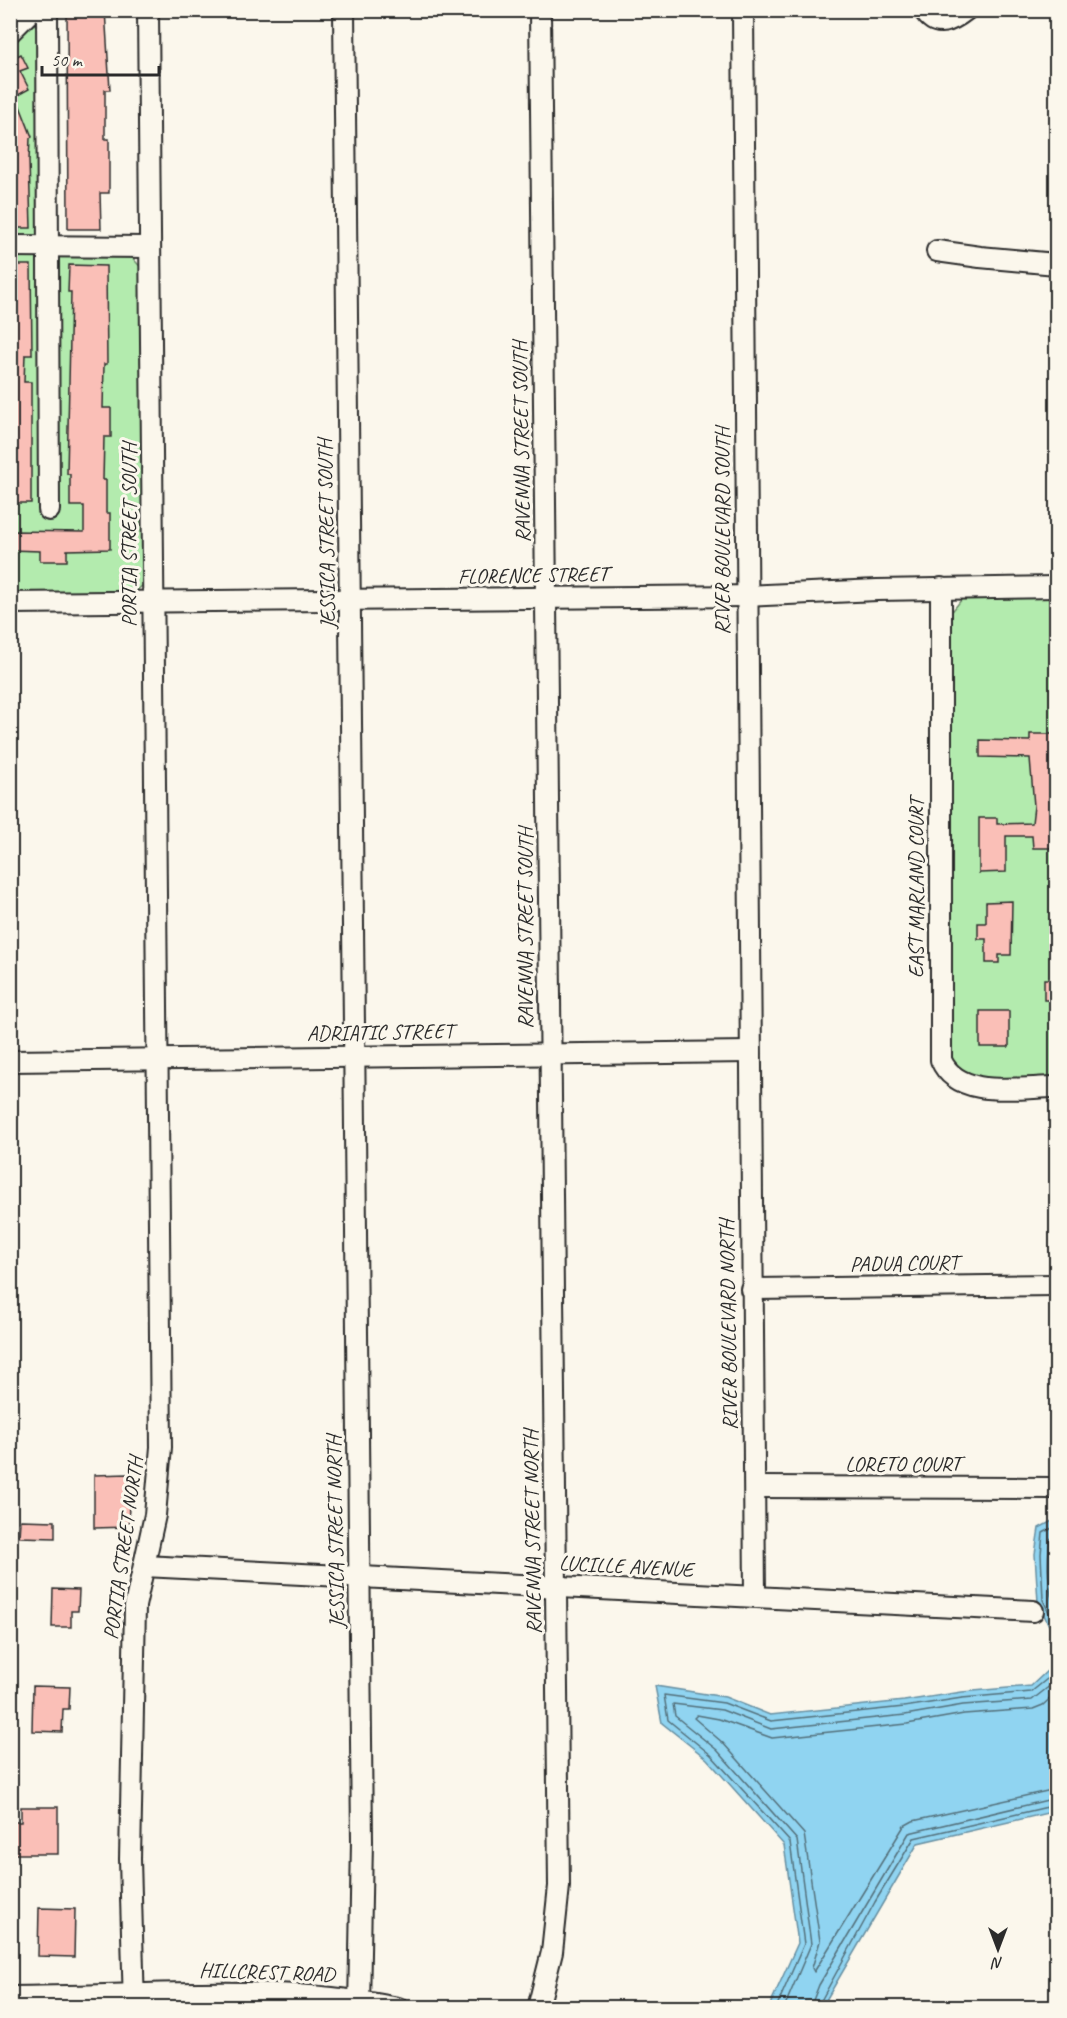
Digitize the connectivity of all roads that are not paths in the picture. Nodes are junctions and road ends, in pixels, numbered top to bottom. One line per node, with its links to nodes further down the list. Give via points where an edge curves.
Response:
1 (32, 10): 9 (street)
2 (47, 10): 11 (street)
3 (148, 10): 12 (street, PORTIA STREET SOUTH)
4 (344, 10): 21 (street, JESSICA STREET SOUTH)
5 (540, 10): 19 (street, RAVENNA STREET SOUTH)
6 (743, 10): 18 (street, RIVER BOULEVARD SOUTH)
7 (924, 10): 8 (street, via 939,23 953,20)
8 (966, 10)
9 (10, 32)
10 (10, 246): 11 (street)
11 (49, 246): 12 (street); 15 (street)
12 (150, 247): 20 (street, PORTIA STREET SOUTH)
13 (937, 251): 14 (street)
14 (1056, 264)
15 (49, 510)
16 (1056, 587): 17 (street, FLORENCE STREET)
17 (941, 588): 18 (street, FLORENCE STREET); 28 (street, EAST MARLAND COURT, via 941,1060 950,1075 967,1086)
18 (746, 596): 19 (street, FLORENCE STREET); 23 (street, RIVER BOULEVARD SOUTH)
19 (546, 599): 21 (street, FLORENCE STREET); 24 (street, RAVENNA STREET SOUTH)
20 (153, 600): 21 (street, FLORENCE STREET); 22 (street, FLORENCE STREET); 26 (street, PORTIA STREET SOUTH)
21 (350, 601): 25 (street, JESSICA STREET SOUTH)
22 (10, 603)
23 (750, 1052): 24 (street, ADRIATIC STREET); 30 (street, RIVER BOULEVARD NORTH)
24 (550, 1053): 25 (street, ADRIATIC STREET); 35 (street, RAVENNA STREET NORTH)
25 (354, 1056): 26 (street, ADRIATIC STREET); 34 (street, JESSICA STREET NORTH)
26 (159, 1058): 27 (street, ADRIATIC STREET); 33 (street, PORTIA STREET NORTH, via 161,1447 155,1515)
27 (10, 1061)
28 (1056, 1087)
29 (1056, 1285): 30 (street, PADUA COURT)
30 (752, 1288): 31 (street, RIVER BOULEVARD NORTH)
31 (755, 1487): 32 (street, LORETO COURT); 36 (street, RIVER BOULEVARD NORTH)
32 (1051, 1488)
33 (144, 1566): 34 (street, LUCILLE AVENUE); 39 (street, PORTIA STREET NORTH, via 135,1606 132,1662 130,1859)
34 (359, 1578): 35 (street, LUCILLE AVENUE); 40 (street, JESSICA STREET NORTH)
35 (556, 1587): 36 (street, LUCILLE AVENUE); 42 (street, RAVENNA STREET NORTH, via 559,1887 552,1952)
36 (755, 1596): 37 (street, LUCILLE AVENUE)
37 (1033, 1611)
38 (10, 1997): 39 (street, HILLCREST ROAD)
39 (134, 2001): 40 (street, HILLCREST ROAD, via 185,1993)
40 (360, 2004): 41 (street, HILLCREST ROAD)
41 (398, 2007)
42 (538, 2007)

